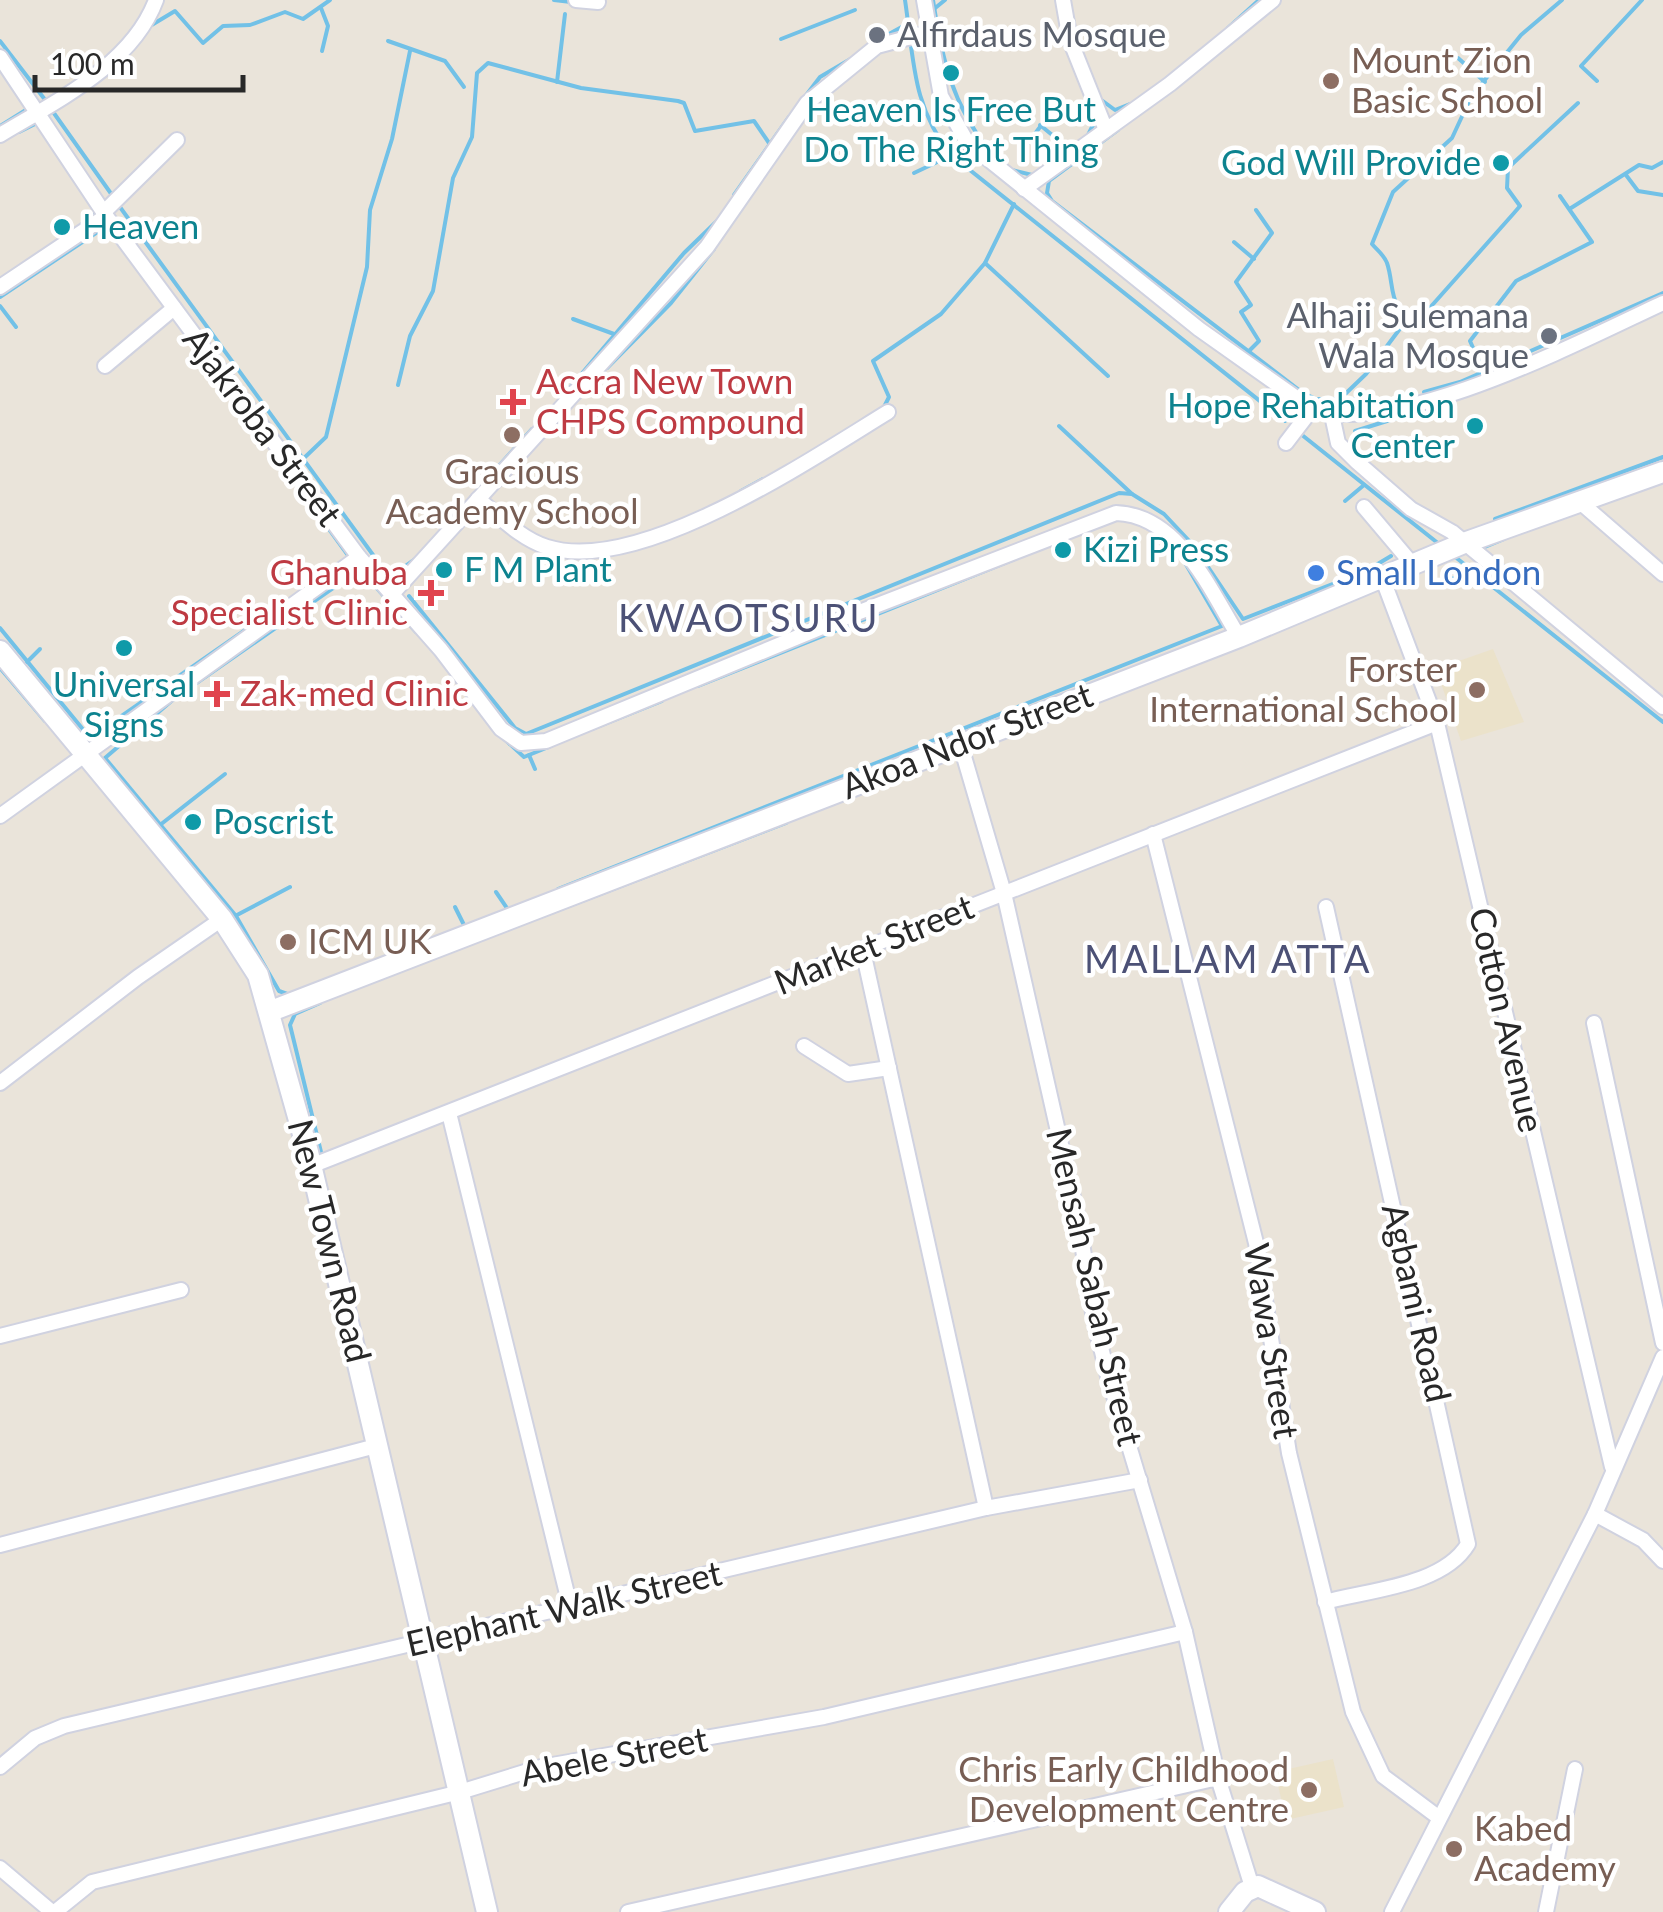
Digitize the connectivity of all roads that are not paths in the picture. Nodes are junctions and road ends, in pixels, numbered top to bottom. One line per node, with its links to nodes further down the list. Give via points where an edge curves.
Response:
1 (156, 0): 9 (street, via 134,40)
2 (576, 0): 6 (street)
3 (924, 0): 7 (street)
4 (1063, 0): 10 (street, via 1070,40)
5 (1273, 0): 10 (street)
6 (598, 2)
7 (923, 33): 13 (street, via 954,122 967,142); 24 (street, via 878,46 807,103 707,246)
8 (0, 57): 9 (street, Ajakroba Street)
9 (36, 113): 11 (street); 14 (street, Ajakroba Street)
10 (1106, 130): 13 (street)
11 (0, 135)
12 (177, 140): 14 (street)
13 (1024, 189): 19 (street, via 1199,329)
14 (105, 214): 15 (street); 17 (street, Ajakroba Street)
15 (0, 288)
16 (1663, 303): 21 (street, via 1443,398)
17 (174, 308): 18 (street); 28 (street, Ajakroba Street)
18 (105, 366)
19 (1312, 408): 21 (street); 22 (street)
20 (888, 412): 24 (street, via 792,472 700,518 616,548 550,549)
21 (1332, 415): 27 (street, via 1338,442 1357,462)
22 (1286, 443)
23 (1663, 472): 25 (street, Akoa Ndor Street)
24 (478, 499): 32 (street)
25 (1580, 502): 27 (street, Akoa Ndor Street); 30 (street)
26 (1364, 507): 29 (street)
27 (1464, 543): 29 (street, Akoa Ndor Street); 35 (street)
28 (359, 558): 32 (street, Ajakroba Street); 38 (street)
29 (1418, 562): 31 (street, Akoa Ndor Street)
30 (1663, 574)
31 (1382, 578): 33 (street, Akoa Ndor Street); 36 (street, Cotton Avenue)
32 (393, 593): 33 (street, Ajakroba Street, via 501,729 532,745 1102,515 1132,514 1170,534)
33 (1239, 637): 37 (street, Akoa Ndor Street)
34 (0, 651): 38 (street, New Town Road)
35 (1663, 707)
36 (1437, 723): 40 (street, Market Street); 57 (street, Cotton Avenue)
37 (960, 743): 41 (street, Mensah Sabah Street); 45 (street, Akoa Ndor Street)
38 (85, 756): 39 (street); 43 (street, New Town Road)
39 (0, 816)
40 (1152, 834): 41 (street, Market Street); 63 (street, Wawa Street, via 1256,1242 1289,1453)
41 (1004, 893): 44 (street, Market Street); 58 (street, Mensah Sabah Street, via 1094,1319)
42 (1326, 907): 63 (street, Agbami Road, via 1468,1544 1441,1571)
43 (222, 919): 45 (street, New Town Road, via 258,975); 49 (street)
44 (863, 951): 48 (street); 50 (street, Market Street)
45 (271, 1011): 51 (street, New Town Road)
46 (1594, 1023): 54 (street)
47 (804, 1046): 48 (street, via 848,1074)
48 (889, 1068): 59 (street)
49 (0, 1083)
50 (449, 1113): 51 (street, Market Street); 64 (street)
51 (311, 1166): 56 (street, New Town Road)
52 (181, 1290): 53 (street)
53 (0, 1336)
54 (1663, 1342)
55 (1663, 1356): 57 (street)
56 (376, 1446): 61 (street); 66 (street, New Town Road)
57 (1612, 1467): 60 (street)
58 (1140, 1480): 59 (street, Elephant Walk Street); 65 (street, Mensah Sabah Street)
59 (986, 1508): 64 (street, Elephant Walk Street)
60 (1594, 1514): 62 (street, via 1643,1540); 71 (street)
61 (0, 1545)
62 (1663, 1560)
63 (1325, 1602): 71 (street, Wawa Street, via 1353,1712 1372,1756 1384,1776)
64 (570, 1606): 66 (street, Elephant Walk Street)
65 (1186, 1632): 69 (street, Mensah Sabah Street); 70 (street, Abele Street, via 824,1717 542,1767)
66 (426, 1641): 67 (street, Elephant Walk Street, via 64,1726 34,1738); 70 (street, New Town Road)
67 (0, 1767)
68 (1575, 1770): 80 (street)
69 (1218, 1778): 73 (street, Mensah Sabah Street); 76 (street)
70 (460, 1792): 74 (street, Abele Street, via 92,1882); 75 (street, New Town Road)
71 (1438, 1817): 79 (street)
72 (0, 1868): 74 (street)
73 (1252, 1888): 77 (street); 78 (street, via 1274,1890)
74 (54, 1912)
75 (486, 1912)
76 (628, 1912)
77 (1230, 1912)
78 (1315, 1912)
79 (1392, 1912)
80 (1546, 1912)

